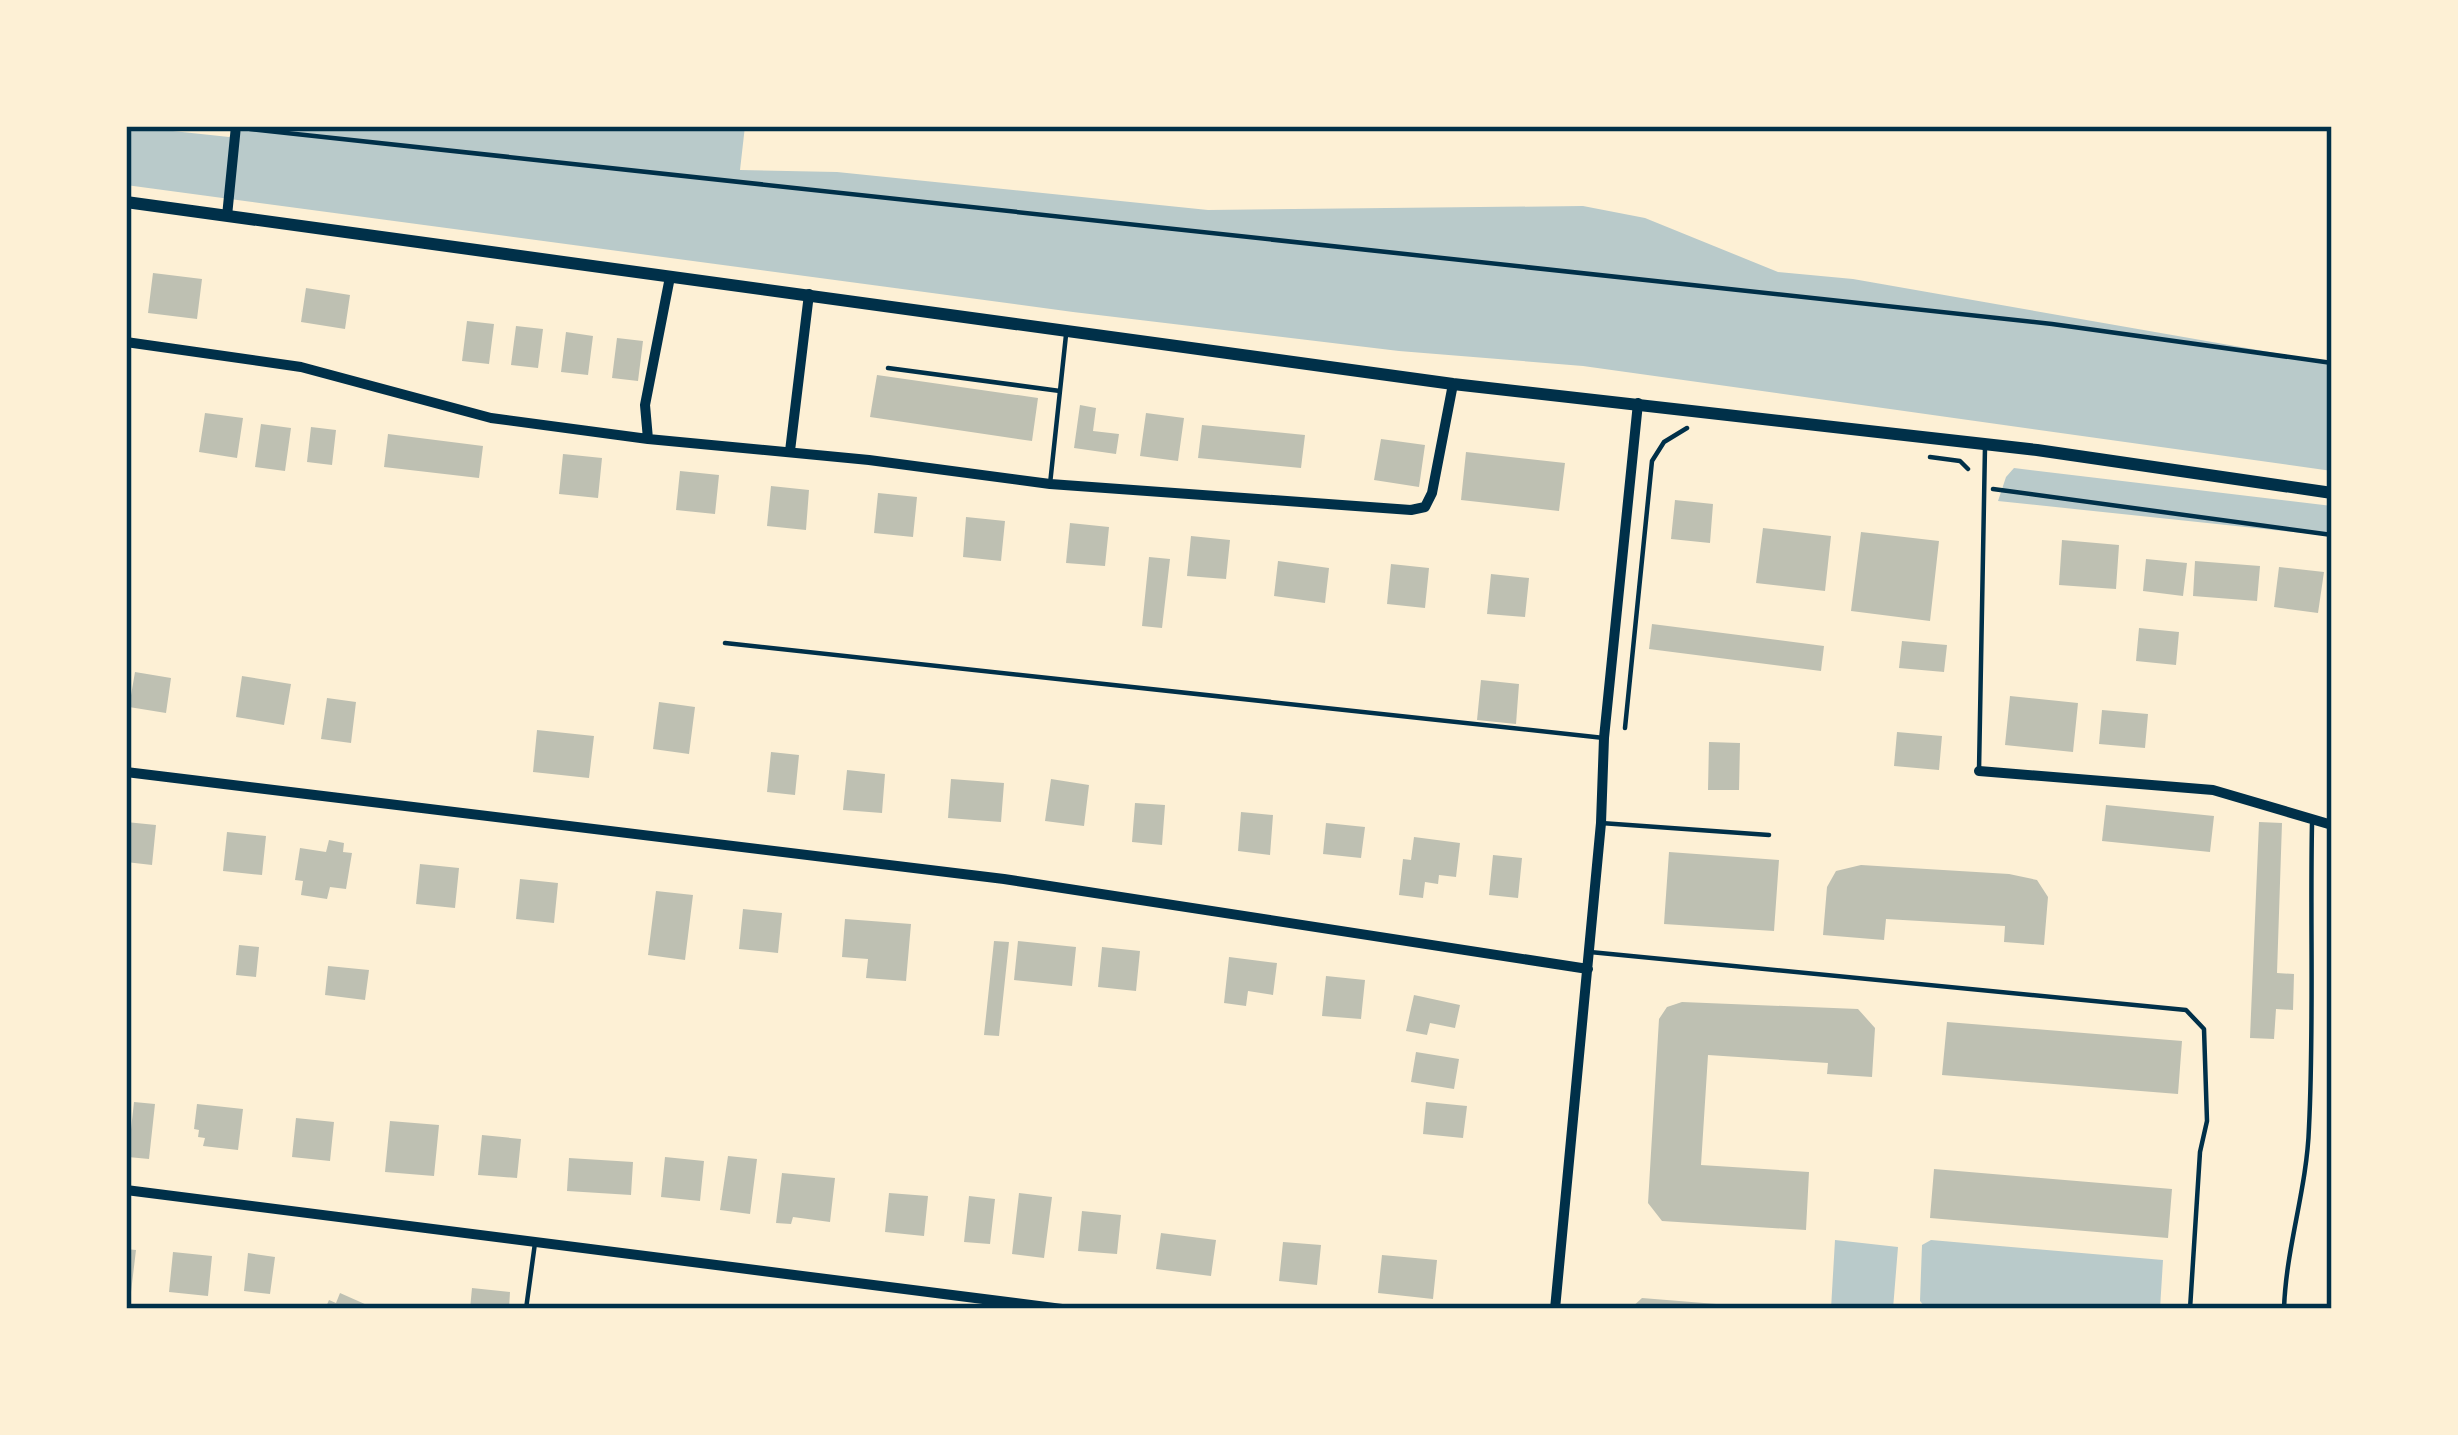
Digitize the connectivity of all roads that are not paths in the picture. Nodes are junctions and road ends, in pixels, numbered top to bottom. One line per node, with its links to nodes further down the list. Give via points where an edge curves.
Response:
1 (236, 127): 3 (street)
2 (126, 202): 3 (street)
3 (226, 216): 4 (street)
4 (670, 277): 5 (street); 12 (street, via 645,405)
5 (809, 294): 6 (street); 14 (street)
6 (1067, 330): 9 (street); 10 (lane)
7 (126, 342): 12 (street, via 301,367 490,418)
8 (888, 368): 10 (lane)
9 (1453, 384): 11 (street); 15 (street, via 1425,507)
10 (1060, 391): 15 (lane)
11 (1638, 403): 13 (street); 18 (street)
12 (648, 439): 14 (street)
13 (1985, 446): 16 (street); 19 (lane)
14 (790, 452): 15 (street)
15 (1050, 484)
16 (2332, 493)
17 (725, 643): 18 (lane)
18 (1604, 738): 22 (street)
19 (1979, 771): 21 (street, via 2213,790)
20 (126, 772): 26 (street, via 1004,879)
21 (2312, 818): 23 (street); 33 (lane, via 2309,1130)
22 (1600, 823): 24 (lane); 25 (street)
23 (2332, 825)
24 (1769, 836)
25 (1589, 952): 26 (street); 32 (lane, via 2186,1010 2204,1028 2207,1121)
26 (1588, 969): 31 (street)
27 (126, 1190): 28 (street)
28 (535, 1243): 29 (lane); 30 (street)
29 (526, 1309)
30 (1062, 1309)
31 (1555, 1309)
32 (2190, 1309)
33 (2284, 1309)

